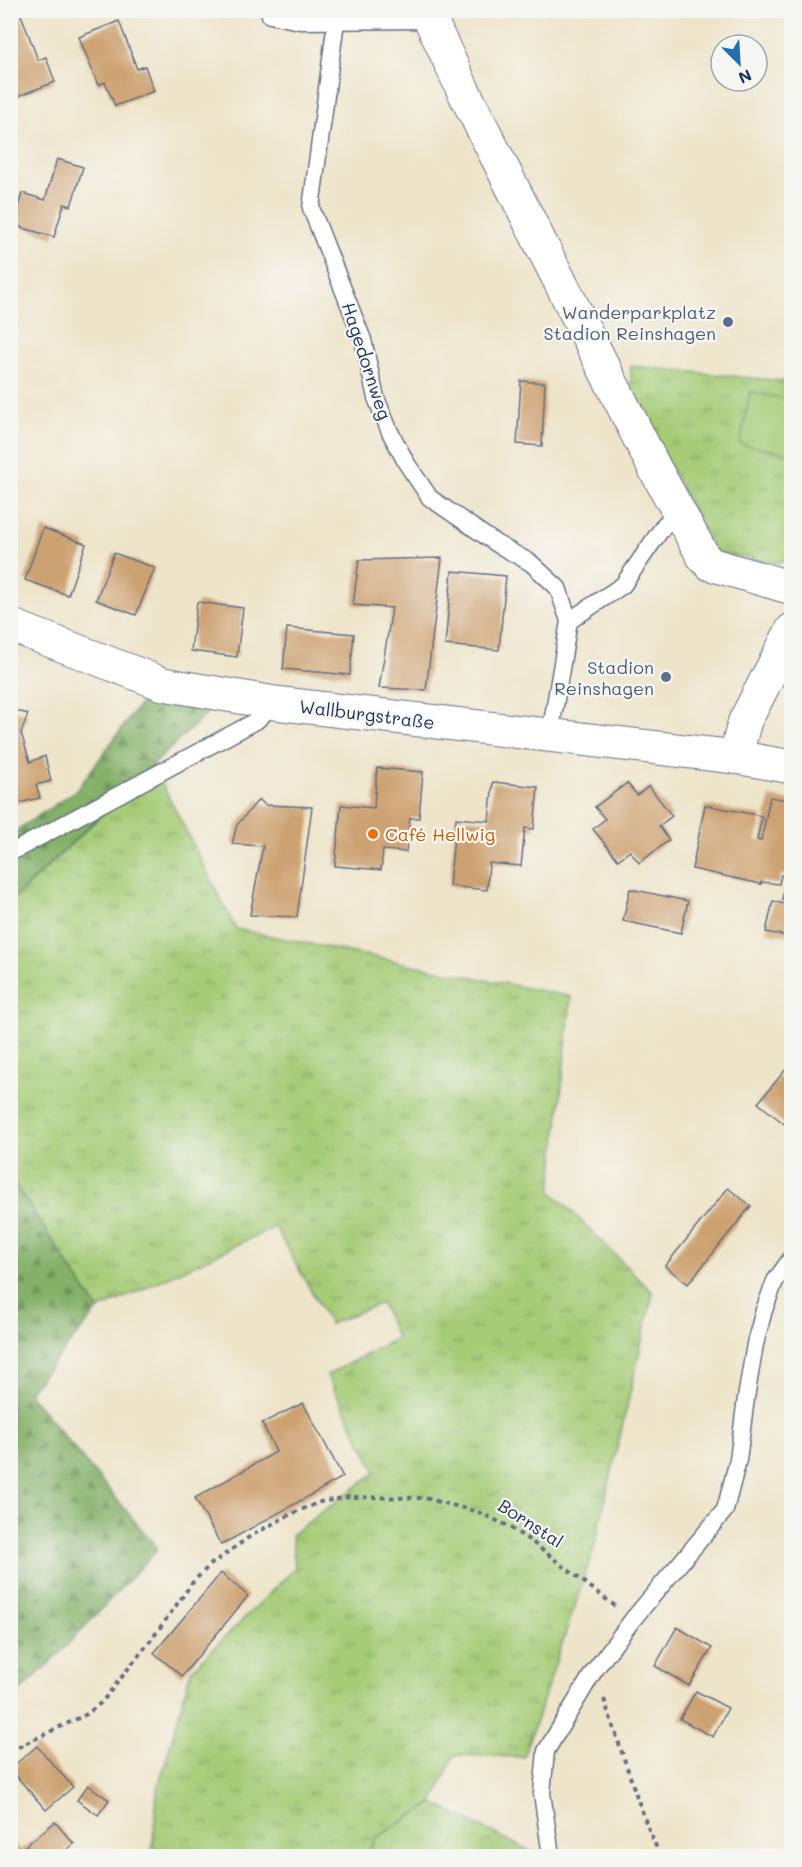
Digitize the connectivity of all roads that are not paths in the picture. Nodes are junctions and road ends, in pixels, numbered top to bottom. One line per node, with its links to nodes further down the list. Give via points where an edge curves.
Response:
1 (270, 15): 3 (lane, via 300,21)
2 (428, 15): 3 (lane); 4 (street)
3 (336, 21): 6 (lane, Hagedornweg, via 311,208 363,340 380,406 407,465 430,498 531,564 558,588)
4 (679, 514): 5 (street, via 711,564); 6 (lane, via 665,524 623,585)
5 (792, 588)
6 (570, 621): 10 (lane, Hagedornweg)
7 (10, 625): 9 (street, Wallburgstraße, via 163,684)
8 (792, 630): 11 (street, via 745,721)
9 (274, 703): 10 (street, Wallburgstraße); 13 (lane, via 256,722)
10 (550, 735): 11 (street, Wallburgstraße)
11 (735, 757): 12 (street, Wallburgstraße)
12 (792, 767)
13 (10, 853)
14 (792, 1257): 15 (lane, via 775,1281 764,1310 755,1344 738,1460 725,1510 594,1671 546,1751 542,1793)
15 (551, 1857)

